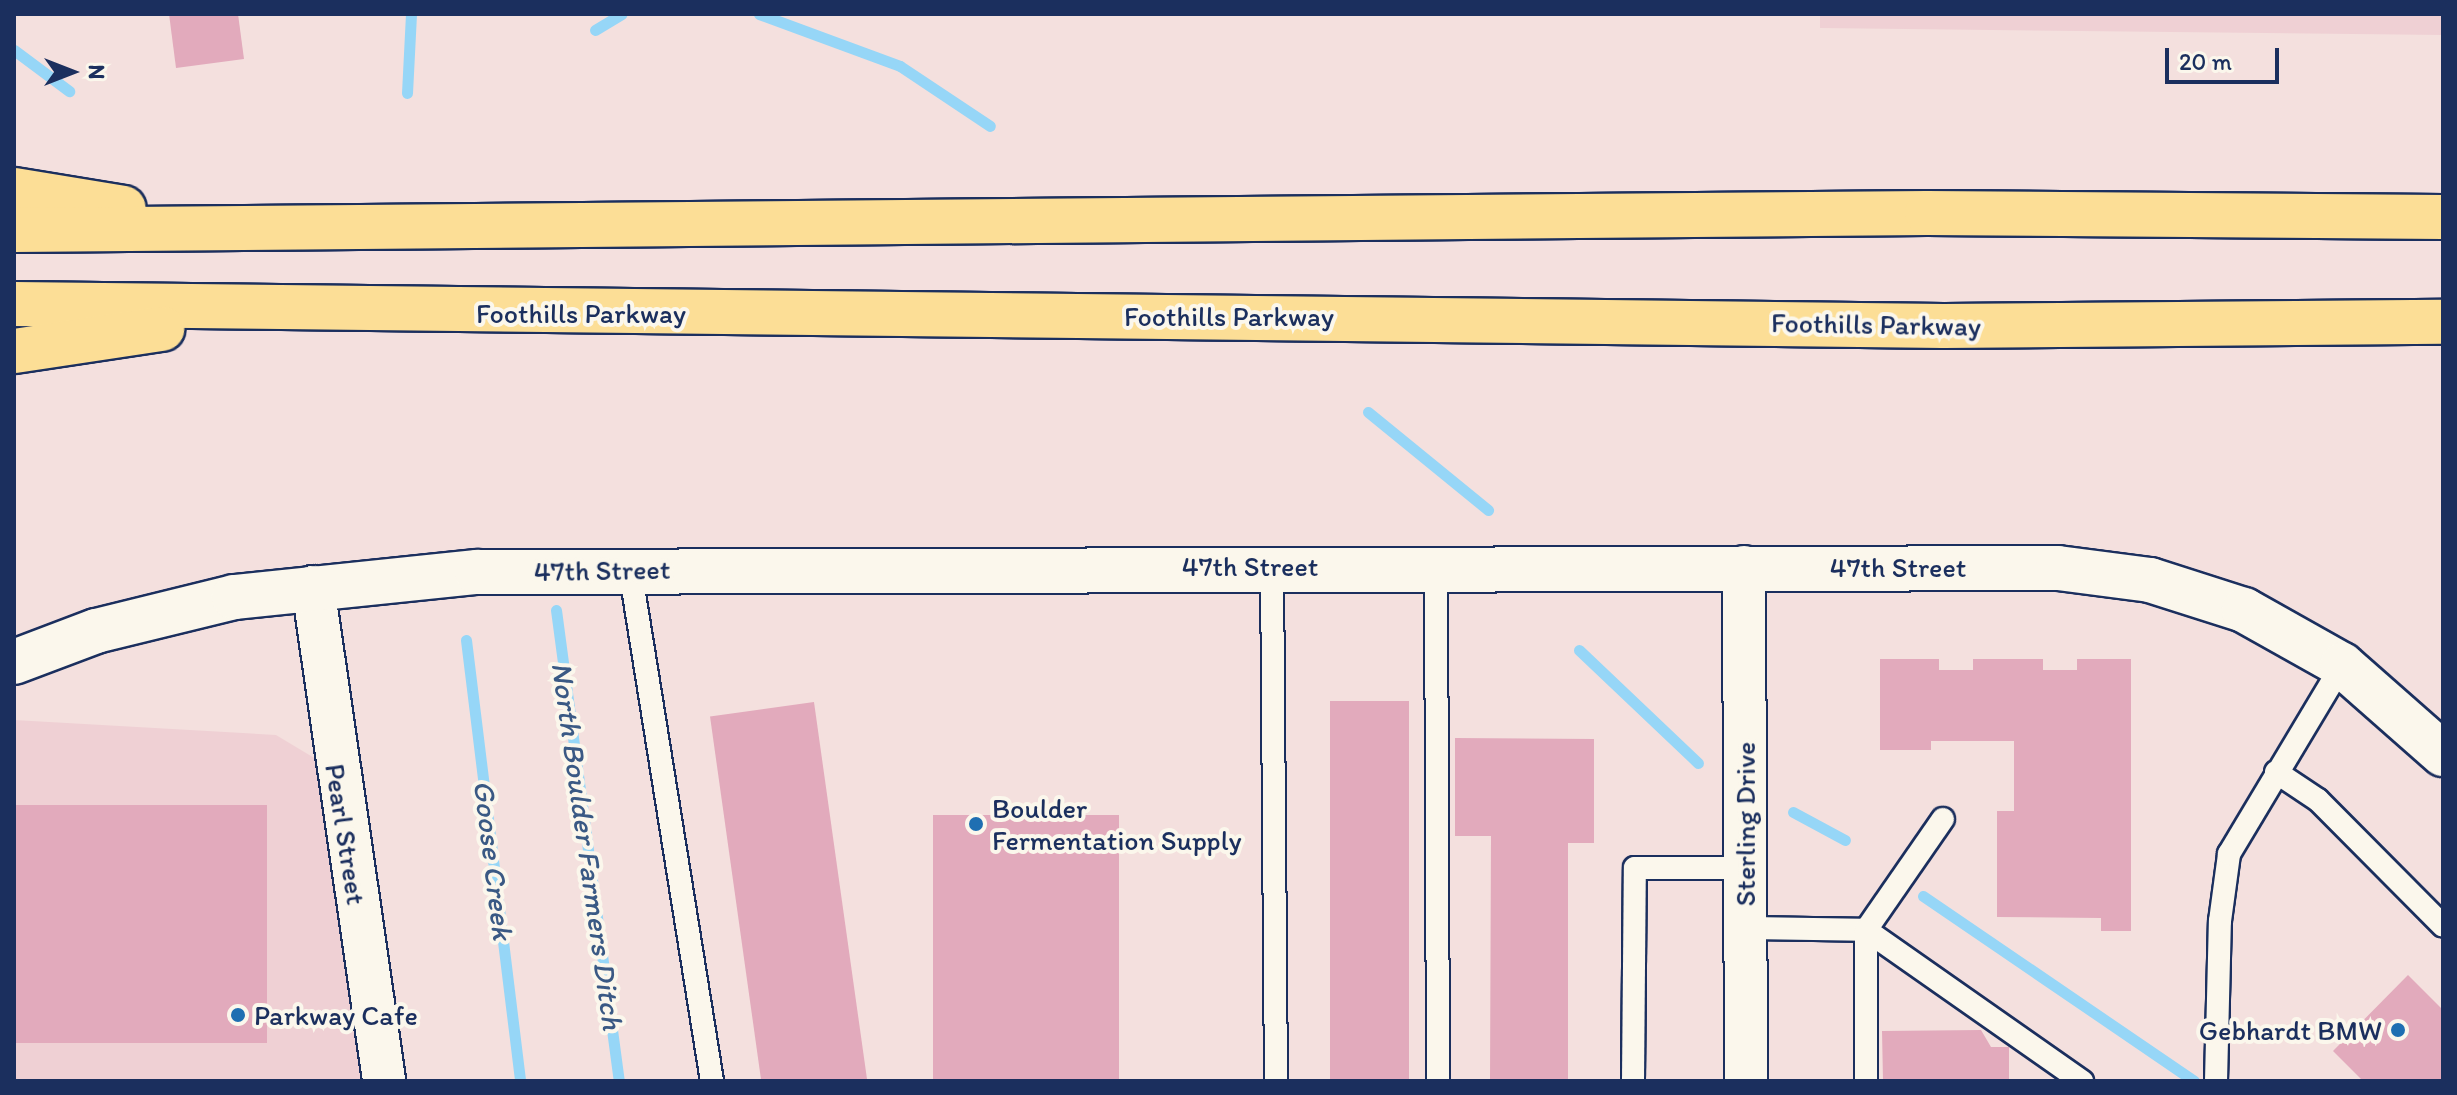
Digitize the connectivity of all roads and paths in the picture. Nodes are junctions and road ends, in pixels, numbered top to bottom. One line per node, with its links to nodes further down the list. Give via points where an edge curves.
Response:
1 (14, 190): 3 (highway, via 158,213)
2 (2443, 217): 3 (highway, via 1927,213 1423,222)
3 (346, 225): 4 (highway)
4 (14, 230)
5 (14, 304): 6 (highway, Foothills Parkway)
6 (335, 310): 7 (highway, Foothills Parkway, via 1581,318 1959,327); 8 (highway)
7 (2443, 322)
8 (14, 351)
9 (1272, 565): 10 (street, 47th Street); 12 (street, 47th Street); 26 (lane)
10 (1436, 565): 11 (street, 47th Street); 27 (lane)
11 (1744, 567): 15 (street, 47th Street, via 2015,566 2123,575 2244,610); 19 (street, Sterling Drive)
12 (630, 569): 13 (street, 47th Street, via 477,572); 25 (lane)
13 (313, 587): 14 (street, 47th Street, via 153,614); 24 (street, Pearl Street)
14 (14, 662)
15 (2342, 665): 16 (street, 47th Street); 17 (lane)
16 (2443, 754)
17 (2276, 772): 20 (lane, via 2318,800); 23 (lane, via 2226,866)
18 (1943, 819): 22 (lane)
19 (1745, 868): 21 (street, Sterling Drive); 28 (lane, via 1635,868)
20 (2443, 926)
21 (1745, 928): 22 (lane); 29 (street, Sterling Drive)
22 (1866, 930): 30 (lane); 31 (lane)
23 (2216, 1073)
24 (384, 1081)
25 (712, 1081)
26 (1276, 1081)
27 (1438, 1081)
28 (1633, 1081)
29 (1746, 1081)
30 (1866, 1081)
31 (2082, 1081)

